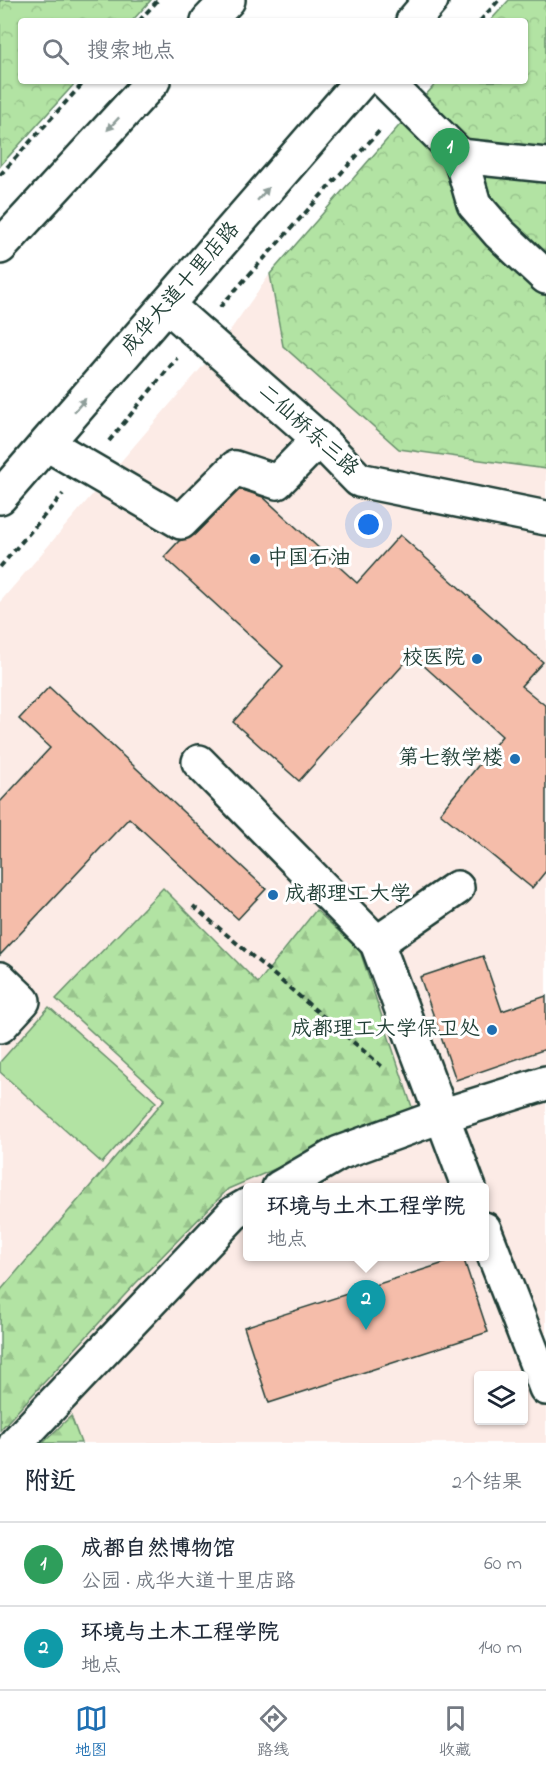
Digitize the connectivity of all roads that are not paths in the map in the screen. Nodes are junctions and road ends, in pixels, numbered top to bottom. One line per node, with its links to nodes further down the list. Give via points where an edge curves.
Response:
1 (228, 0): 3 (street)
2 (431, 0): 4 (street)
3 (211, 18)
4 (416, 18)
5 (150, 84): 10 (street, one-way to 10)
6 (358, 84): 12 (street, 成华大道十里店路, one-way to 6)
7 (388, 84): 8 (street)
8 (460, 156): 9 (street); 11 (street, via 474,204)
9 (546, 165)
10 (0, 247)
11 (546, 278)
12 (167, 304): 13 (street, 二仙桥东三路); 14 (street, 成华大道十里店路, one-way to 12)
13 (320, 440): 14 (street, via 277,482 236,468 182,522); 16 (street, 二仙桥东三路, via 358,480)
14 (47, 444): 15 (street, 成华大道十里店路)
15 (0, 496)
16 (546, 518)
17 (199, 762): 19 (street)
18 (457, 888): 19 (street)
19 (377, 943): 23 (street)
20 (0, 979): 21 (street, via 22,1001)
21 (0, 1026)
22 (546, 1083): 23 (street)
23 (441, 1116): 24 (street, via 339,1153); 25 (street)
24 (288, 1183)
25 (466, 1183)
26 (243, 1208): 29 (street)
27 (489, 1242): 28 (street)
28 (546, 1388)
29 (16, 1443)

